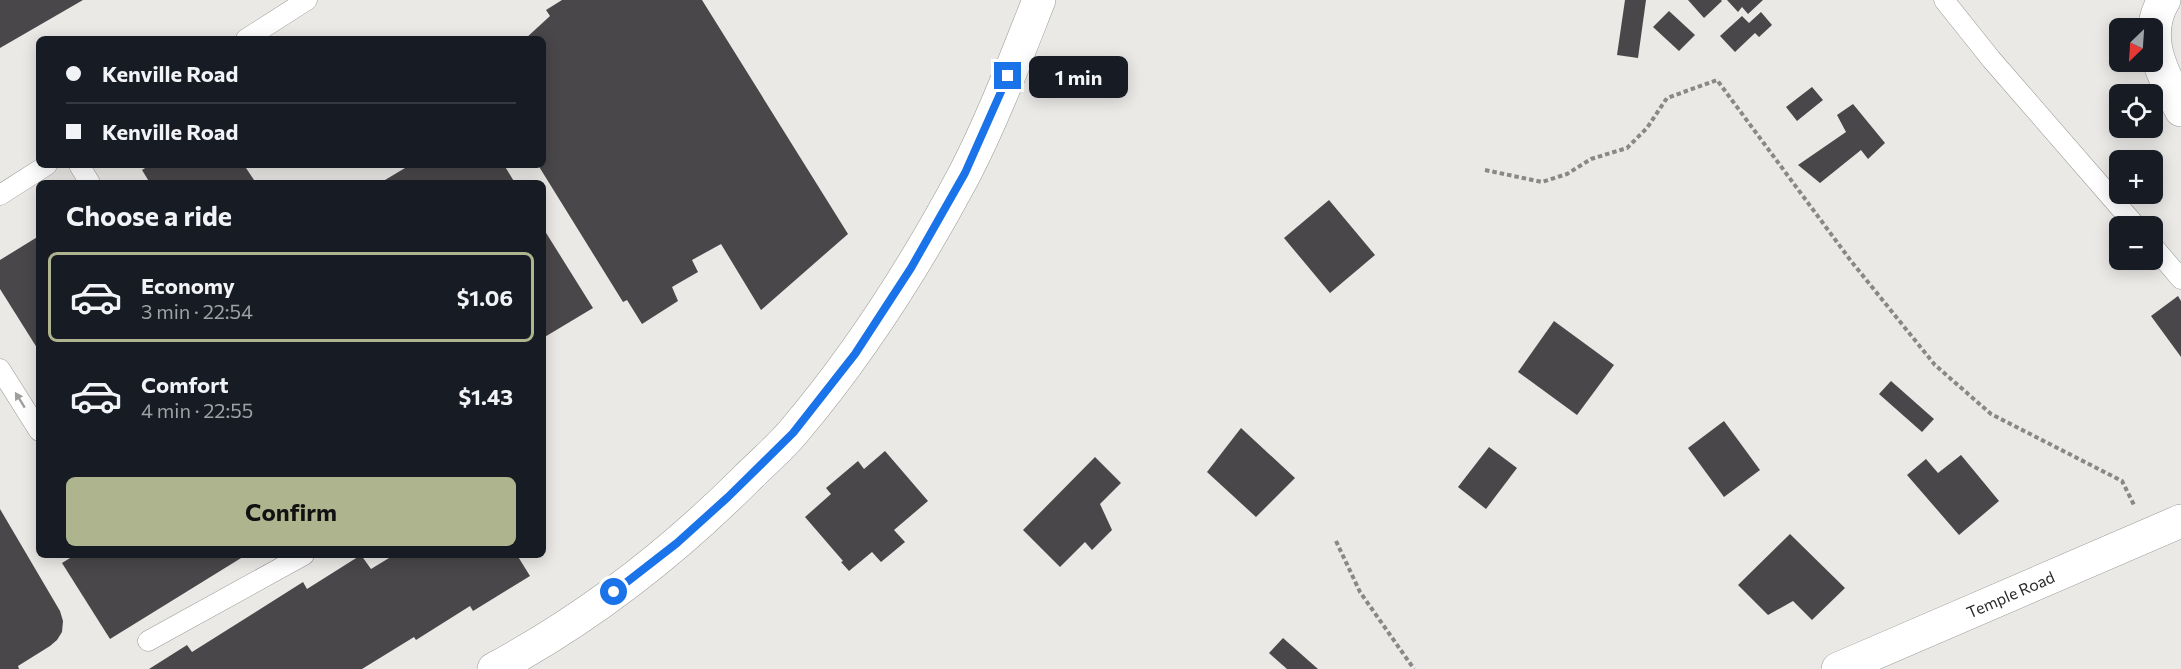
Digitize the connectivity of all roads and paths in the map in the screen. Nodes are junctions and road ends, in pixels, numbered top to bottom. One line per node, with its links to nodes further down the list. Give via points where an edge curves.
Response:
1 (307, 0): 5 (lane)
2 (1039, 0): 20 (street, via 965,173 911,268 855,354 793,433 677,543 541,644)
3 (1944, 0): 10 (lane)
4 (2164, 0): 6 (street, via 2153,33 2157,60)
5 (251, 36)
6 (2181, 110)
7 (42, 168): 9 (lane)
8 (1485, 170): 16 (path, via 1542,182 1567,174 1591,159 1627,148 1647,128 1667,98 1717,80 1851,261 1935,365 1991,414 2122,481)
9 (0, 195)
10 (2127, 216)
11 (2163, 258): 12 (lane)
12 (2181, 279)
13 (0, 369): 14 (lane, one-way to 13)
14 (36, 425)
15 (2181, 521): 16 (street, Temple Road)
16 (2150, 535): 22 (street, Temple Road)
17 (1336, 541): 21 (path, via 1360,592)
18 (299, 558): 19 (lane)
19 (148, 641)
20 (494, 669)
21 (1414, 669)
22 (1838, 669)

